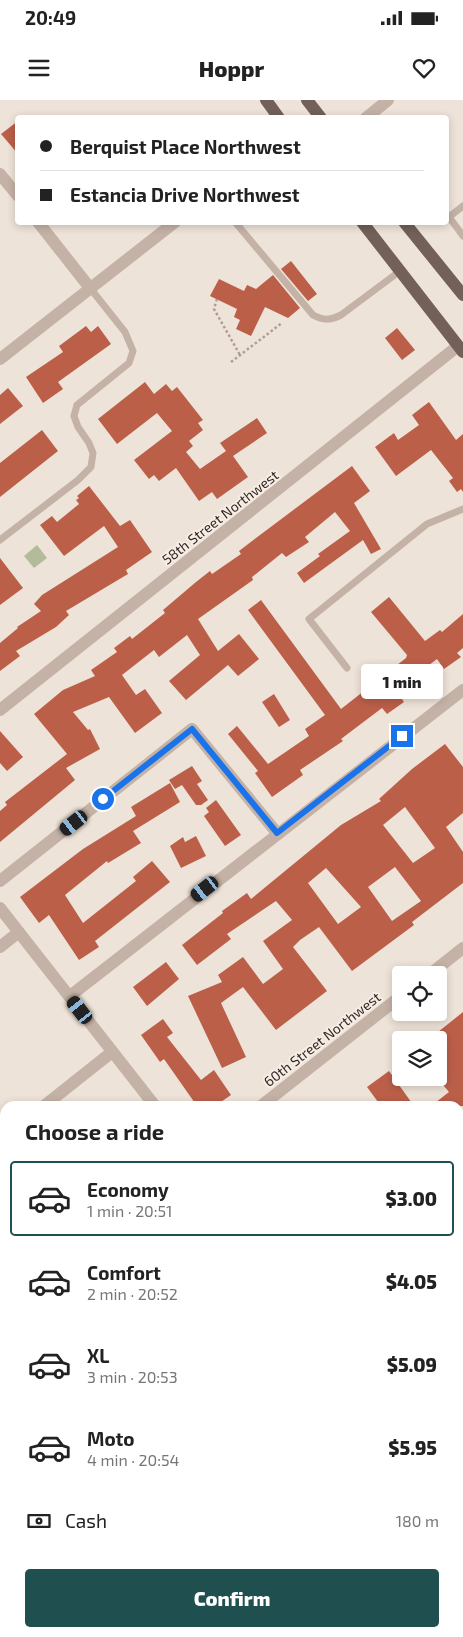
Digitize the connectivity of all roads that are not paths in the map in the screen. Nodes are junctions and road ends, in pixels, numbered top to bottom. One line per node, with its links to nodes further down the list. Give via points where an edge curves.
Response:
1 (266, 100): 4 (main road)
2 (307, 100): 5 (main road)
3 (388, 100): 6 (street)
4 (277, 115)
5 (319, 115)
6 (370, 115)
7 (3, 182): 8 (street)
8 (15, 193)
9 (463, 206): 10 (lane)
10 (449, 216)
11 (449, 218): 17 (lane)
12 (40, 225): 19 (street)
13 (171, 225): 19 (street)
14 (238, 225): 18 (lane, via 319,319 330,320 341,315)
15 (364, 225): 18 (main road)
16 (406, 225): 20 (main road)
17 (463, 236)
18 (400, 271): 21 (main road)
19 (90, 288): 22 (street); 24 (lane, via 125,332 133,351 129,362 77,405 74,416 93,453 91,467)
20 (463, 295)
21 (461, 349): 27 (street, 58th Street Northwest)
22 (0, 359)
23 (463, 509): 25 (lane, via 427,524 309,619)
24 (0, 540)
25 (347, 668)
26 (463, 690): 28 (street)
27 (0, 710)
28 (277, 833): 29 (street, via 192,729); 35 (street)
29 (0, 881)
30 (0, 908): 31 (street)
31 (19, 932): 32 (street); 35 (street)
32 (0, 947)
33 (463, 948): 34 (street)
34 (440, 966)
35 (70, 996): 37 (street)
36 (392, 1003): 40 (street, 60th Street Northwest)
37 (112, 1052): 38 (street); 39 (street)
38 (50, 1101)
39 (151, 1101)
40 (267, 1101)

